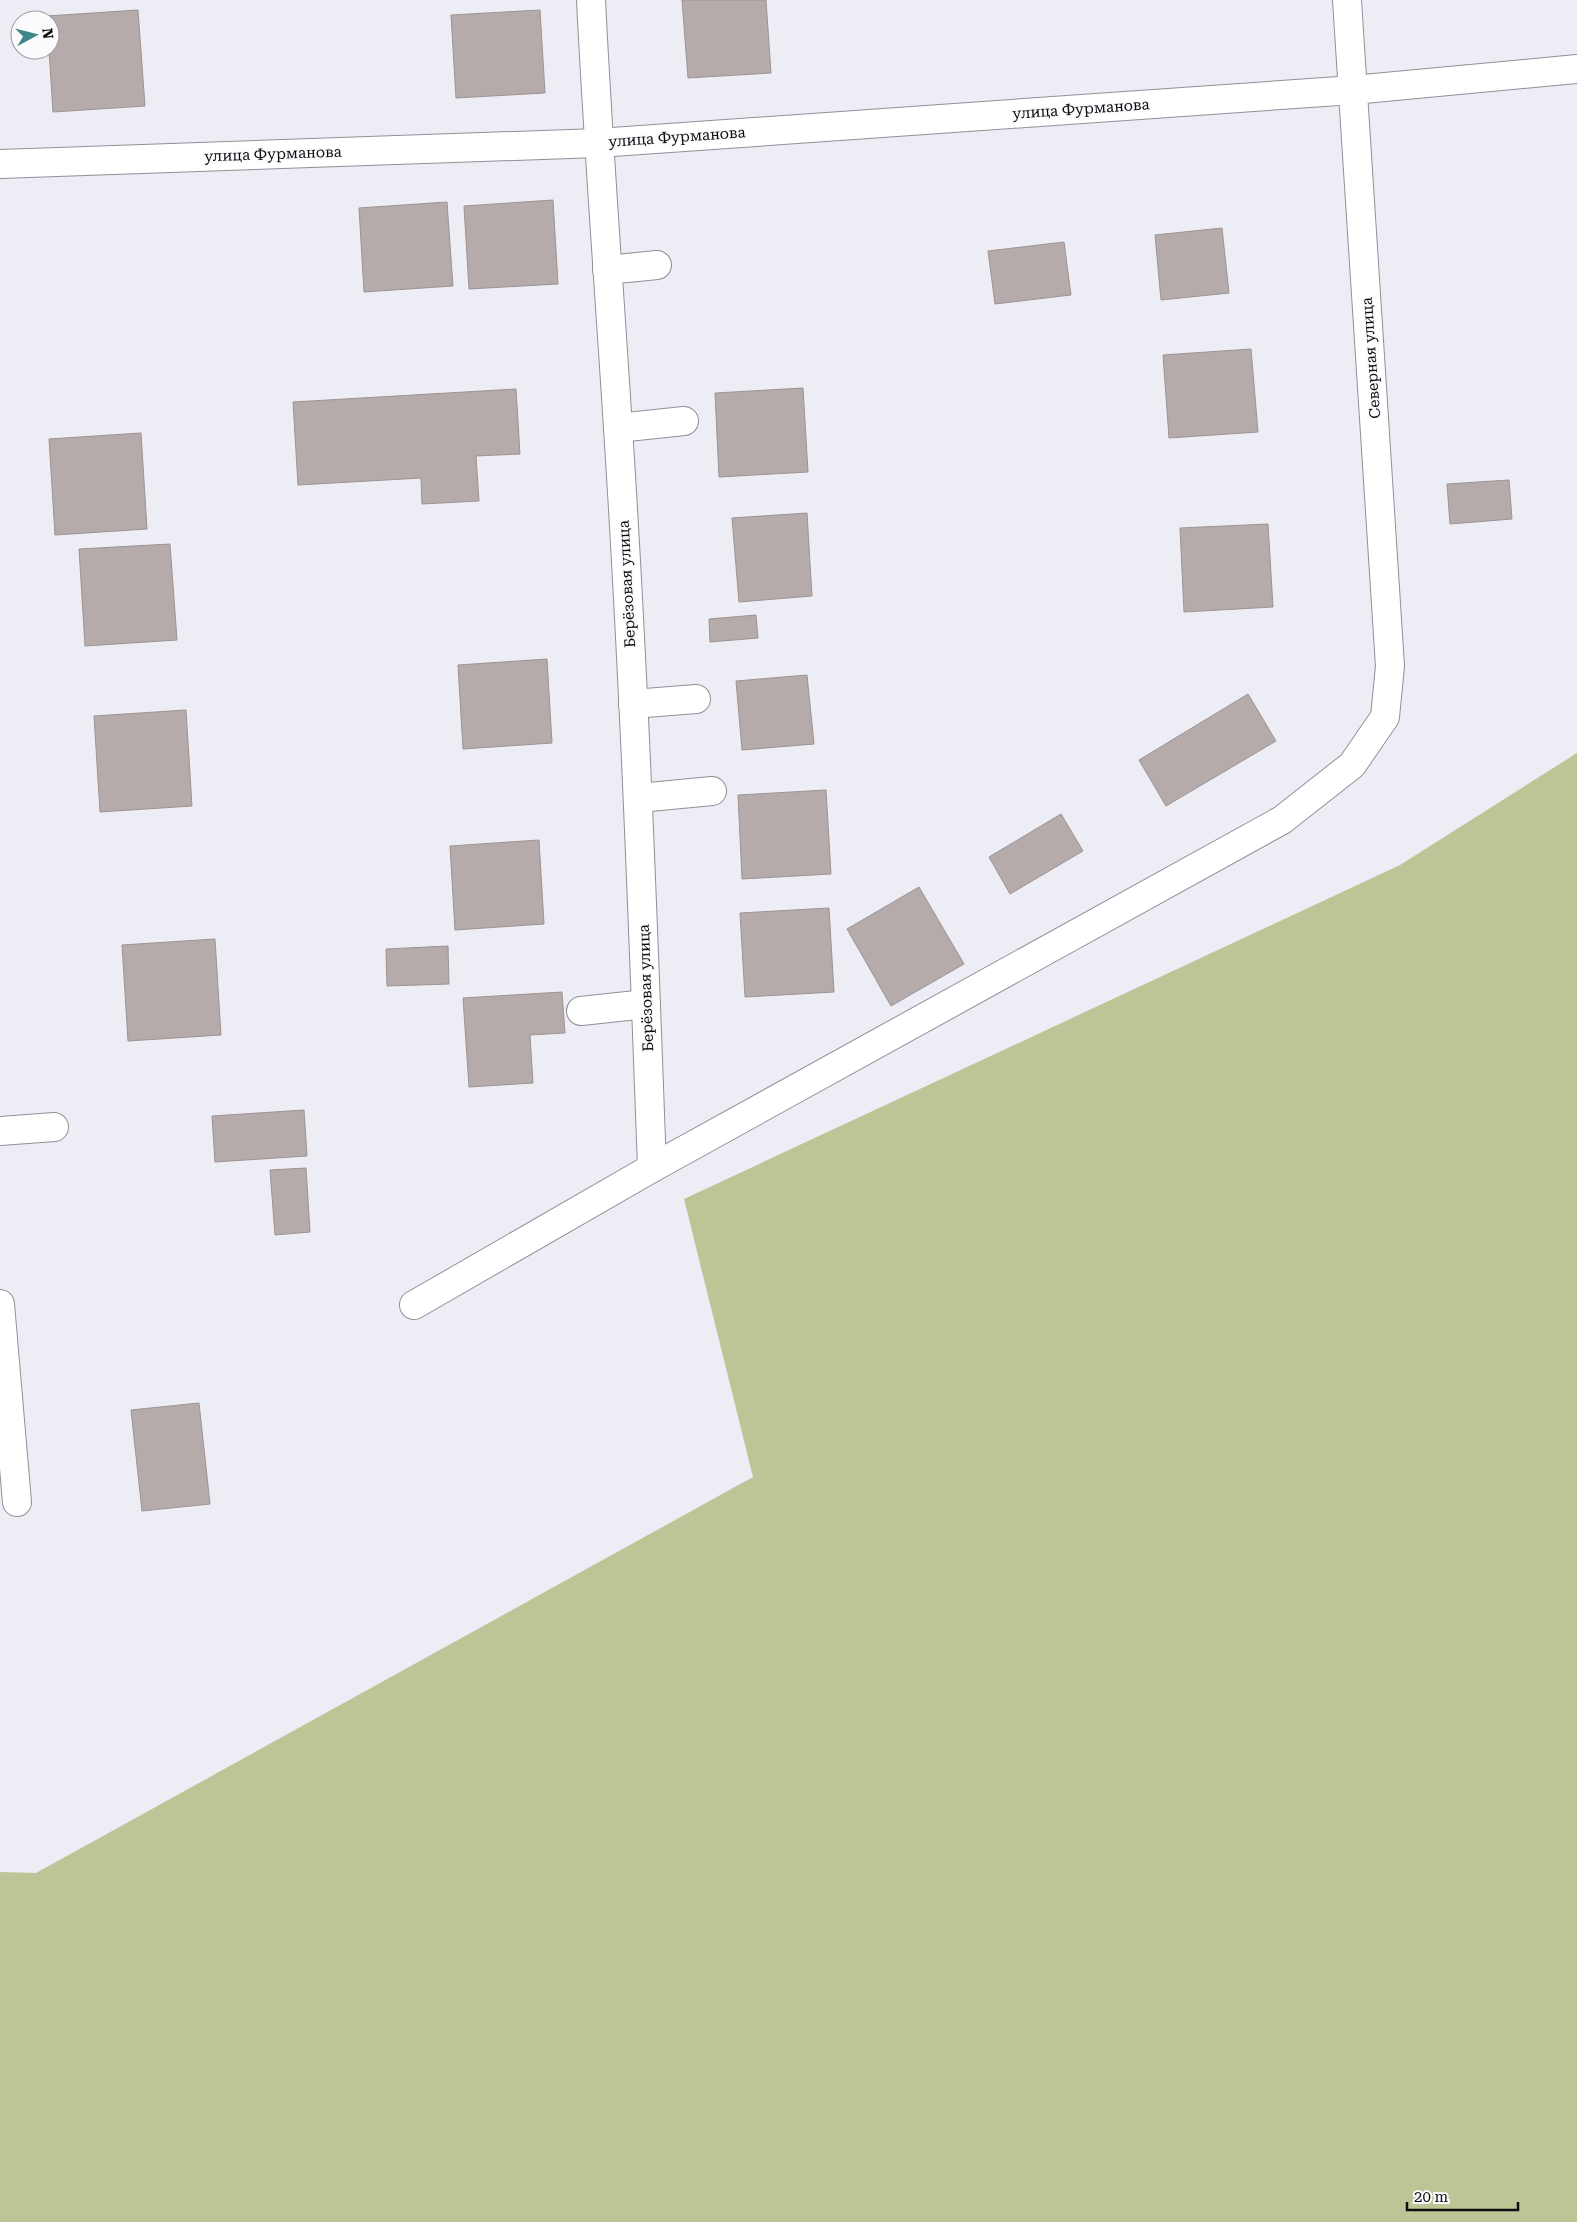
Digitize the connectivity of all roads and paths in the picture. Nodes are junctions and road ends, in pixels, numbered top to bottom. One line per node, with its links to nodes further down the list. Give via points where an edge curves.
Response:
1 (592, 0): 5 (street, Берёзовая улица)
2 (1347, 0): 4 (street, Северная улица)
3 (1577, 69): 4 (street, улица Фурманова)
4 (1354, 90): 5 (street, улица Фурманова); 19 (street, Северная улица, via 1390,666 1386,717 1352,765 1282,820)
5 (598, 143): 6 (street, улица Фурманова); 8 (street, Берёзовая улица)
6 (0, 164)
7 (657, 265): 8 (street)
8 (607, 270): 10 (street, Берёзовая улица)
9 (684, 421): 10 (street)
10 (618, 428): 12 (street, Берёзовая улица)
11 (696, 699): 12 (street)
12 (634, 704): 14 (street, Берёзовая улица)
13 (712, 791): 14 (street)
14 (639, 798): 15 (street, Берёзовая улица)
15 (646, 1004): 16 (street); 19 (street, Берёзовая улица)
16 (581, 1011)
17 (54, 1127): 18 (street)
18 (0, 1131)
19 (652, 1168): 21 (street)
20 (0, 1304): 22 (street)
21 (414, 1305)
22 (17, 1502)

